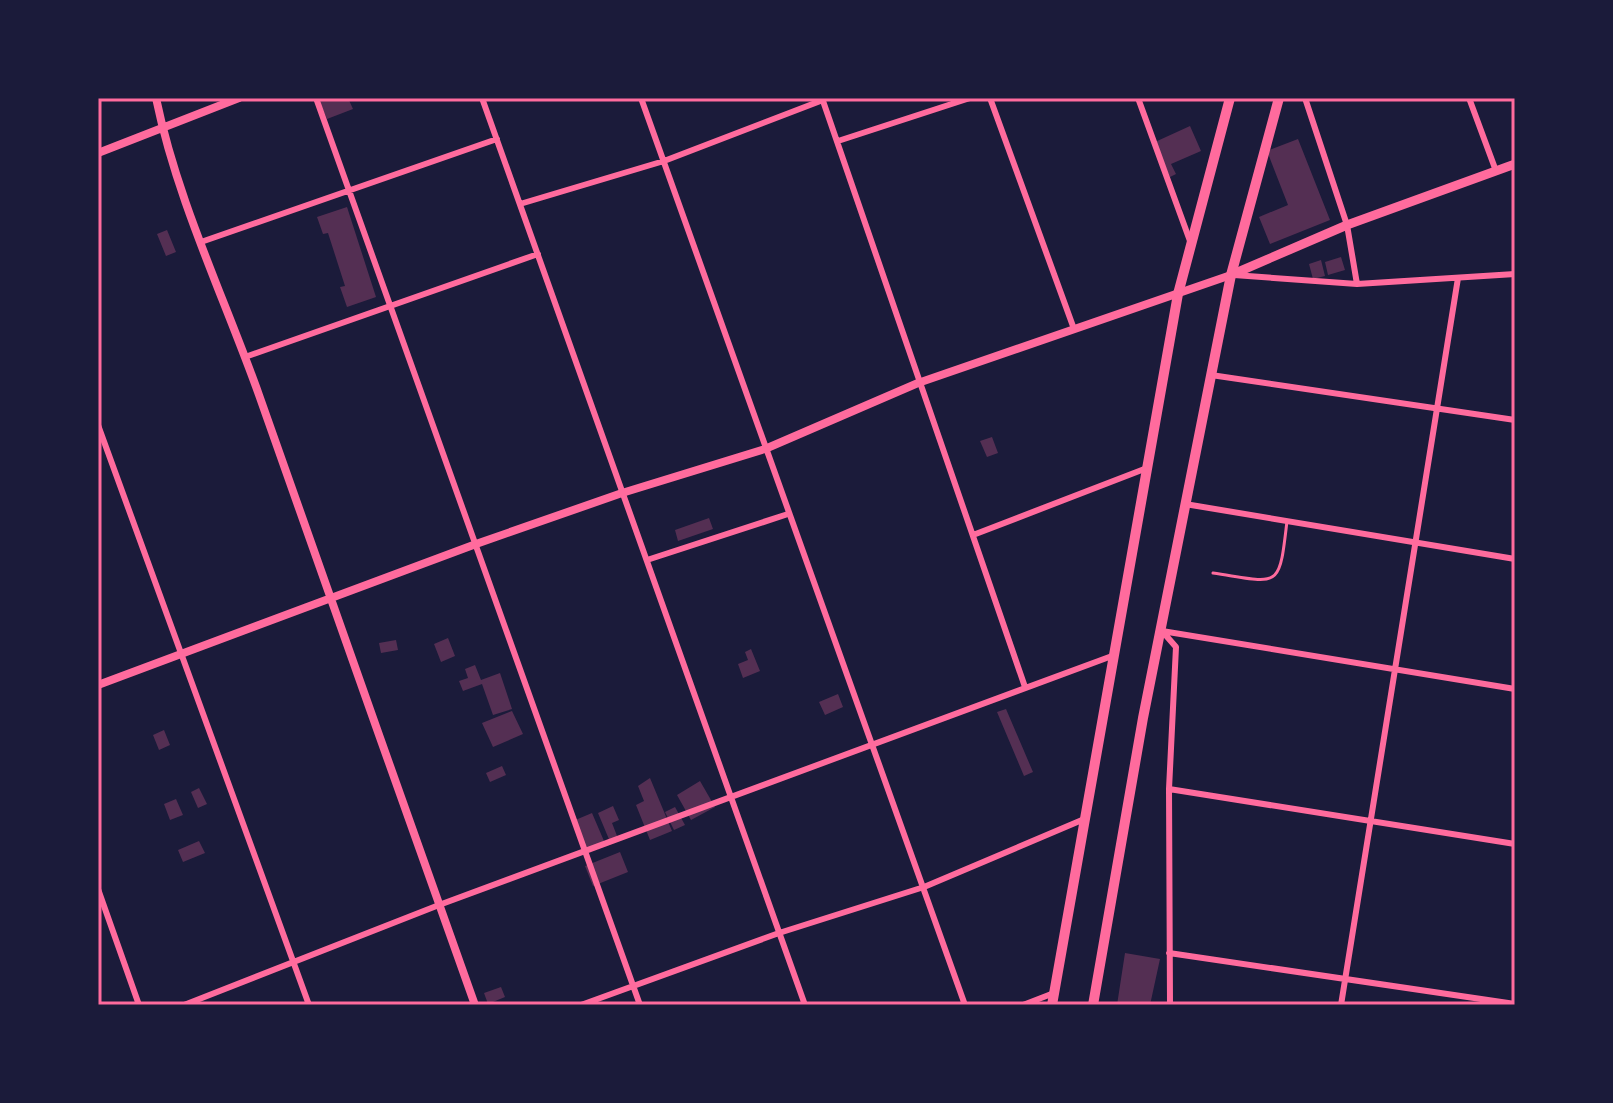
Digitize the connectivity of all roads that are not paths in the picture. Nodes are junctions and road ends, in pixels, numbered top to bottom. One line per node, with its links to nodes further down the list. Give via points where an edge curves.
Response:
1 (156, 98): 14 (street)
2 (239, 98): 14 (street)
3 (316, 98): 21 (street)
4 (482, 98): 15 (street)
5 (641, 98): 18 (street)
6 (970, 98): 16 (street)
7 (990, 98): 33 (street)
8 (1138, 98): 25 (street)
9 (1230, 98): 25 (main road)
10 (1279, 98): 28 (main road)
11 (1305, 98): 23 (street)
12 (1469, 98): 20 (street)
13 (822, 99): 16 (street); 18 (street)
14 (162, 129): 17 (street); 24 (street)
15 (497, 139): 21 (street); 22 (street)
16 (838, 141): 36 (street)
17 (98, 153)
18 (664, 161): 22 (street); 40 (street)
19 (1515, 164): 20 (main road)
20 (1496, 171): 23 (main road)
21 (350, 189): 24 (street); 32 (street)
22 (520, 204): 26 (street)
23 (1347, 225): 28 (main road); 30 (street)
24 (201, 242): 34 (street)
25 (1191, 244): 31 (main road)
26 (538, 254): 32 (street); 42 (street)
27 (1515, 274): 29 (street)
28 (1231, 275): 30 (street); 31 (street); 35 (main road)
29 (1458, 278): 30 (street); 37 (street)
30 (1357, 284)
31 (1178, 294): 33 (street); 41 (main road)
32 (393, 306): 34 (street); 48 (street)
33 (1074, 329): 36 (street)
34 (245, 357): 52 (street)
35 (1211, 375): 37 (street); 43 (main road)
36 (918, 383): 40 (street); 46 (street)
37 (1438, 407): 38 (street); 47 (street)
38 (1515, 420)
39 (98, 425): 54 (street)
40 (765, 449): 42 (street); 44 (street)
41 (1147, 468): 46 (street); 55 (main road)
42 (622, 493): 48 (street); 50 (street)
43 (1185, 504): 45 (street); 53 (main road)
44 (788, 514): 50 (street); 60 (street)
45 (1287, 521): 47 (street); 51 (lane, via 1282,569 1274,579)
46 (973, 535): 58 (street)
47 (1416, 542): 49 (street); 56 (street)
48 (476, 544): 52 (street); 66 (street)
49 (1515, 559)
50 (647, 560): 62 (street)
51 (1213, 573)
52 (330, 596): 54 (street); 69 (street)
53 (1162, 631): 56 (street); 61 (street, via 1176,647); 87 (main road)
54 (181, 655): 57 (street); 72 (street)
55 (1112, 656): 58 (street); 63 (main road)
56 (1395, 668): 59 (street); 64 (street)
57 (98, 685)
58 (1025, 687): 60 (street)
59 (1515, 689)
60 (872, 748): 62 (street); 67 (street)
61 (1169, 789): 64 (street); 71 (street)
62 (731, 797): 66 (street); 70 (street)
63 (1082, 820): 67 (street); 75 (main road)
64 (1372, 821): 65 (street); 73 (street)
65 (1515, 844)
66 (585, 851): 69 (street); 74 (street)
67 (924, 887): 70 (street); 84 (street)
68 (98, 889): 77 (street)
69 (439, 905): 72 (street); 80 (street)
70 (779, 933): 74 (street); 83 (street)
71 (1169, 953): 73 (street); 88 (street)
72 (294, 960): 78 (street); 79 (street)
73 (1346, 977): 76 (street); 89 (street)
74 (633, 985): 81 (street); 82 (street)
75 (1054, 993): 85 (street); 86 (main road)
76 (1515, 1004)
77 (139, 1005)
78 (184, 1005)
79 (309, 1005)
80 (475, 1005)
81 (581, 1005)
82 (640, 1005)
83 (805, 1005)
84 (965, 1005)
85 (1023, 1005)
86 (1052, 1005)
87 (1093, 1005)
88 (1170, 1005)
89 (1341, 1005)

